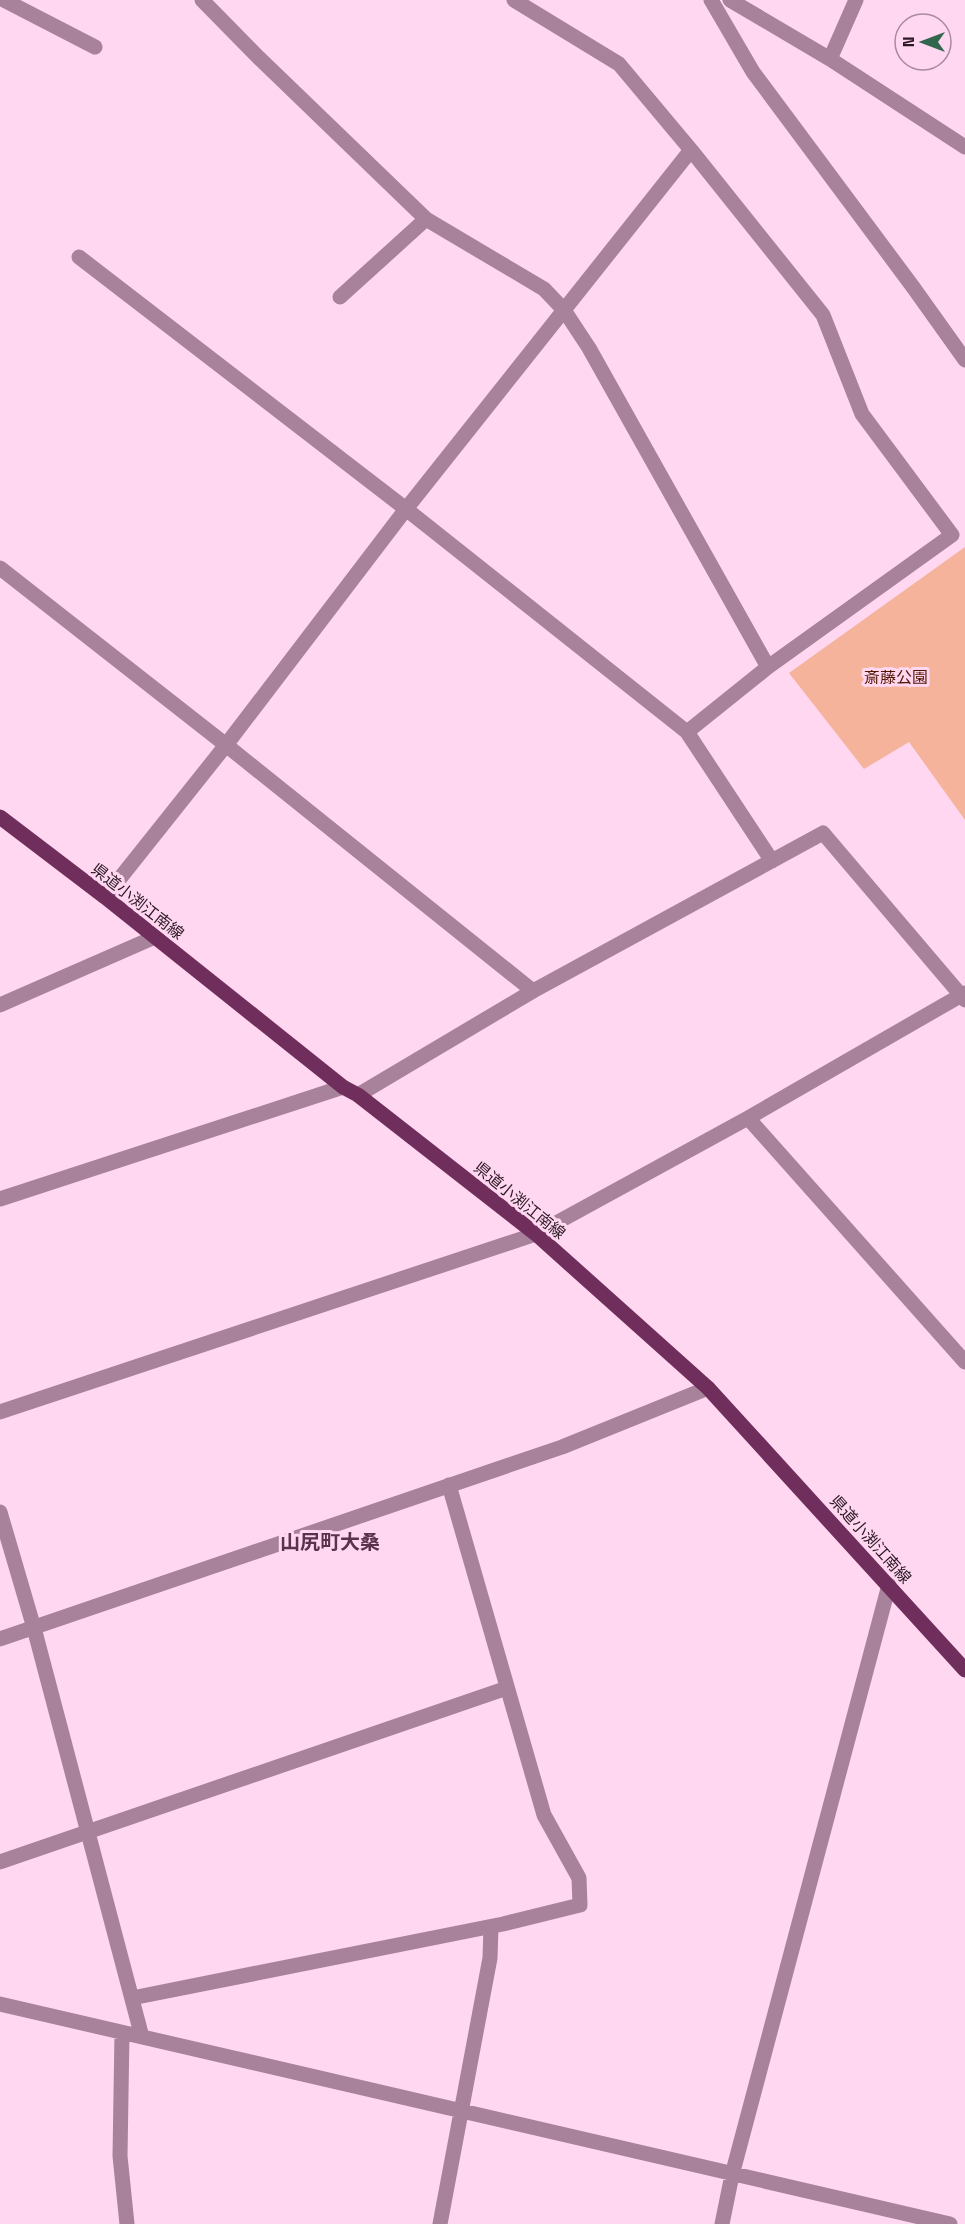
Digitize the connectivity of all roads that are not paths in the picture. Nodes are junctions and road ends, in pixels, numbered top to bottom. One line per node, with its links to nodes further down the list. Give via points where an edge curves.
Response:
1 (202, 0): 11 (street)
2 (514, 0): 10 (street, via 619,64)
3 (711, 0): 15 (street, via 753,72)
4 (730, 0): 8 (street)
5 (856, 0): 8 (street)
6 (4, 6): 7 (street)
7 (95, 46)
8 (830, 59): 9 (street)
9 (965, 147)
10 (691, 150): 14 (street); 18 (street, via 823,315 862,414 952,535)
11 (426, 219): 13 (street); 14 (street, via 544,289)
12 (79, 257): 16 (street)
13 (340, 297)
14 (564, 310): 16 (street); 18 (street)
15 (965, 360)
16 (406, 509): 19 (street); 20 (street)
17 (0, 568): 20 (street)
18 (768, 667): 19 (street)
19 (687, 732): 22 (street)
20 (226, 745): 23 (street); 25 (street)
21 (0, 817): 23 (main road, 県道小渕江南線)
22 (772, 861): 25 (street); 26 (street, via 823,832)
23 (105, 897): 24 (main road, 県道小渕江南線)
24 (155, 937): 27 (street); 28 (main road, 県道小渕江南線)
25 (533, 991): 29 (street)
26 (964, 996): 30 (street)
27 (0, 1005)
28 (343, 1087): 29 (main road, 県道小渕江南線); 31 (street)
29 (358, 1095): 32 (main road, 県道小渕江南線)
30 (748, 1118): 32 (street); 33 (street)
31 (0, 1199)
32 (536, 1234): 34 (main road, 県道小渕江南線); 35 (street)
33 (965, 1362)
34 (708, 1388): 36 (street, via 562,1447); 38 (main road, 県道小渕江南線)
35 (0, 1412)
36 (449, 1485): 39 (street); 42 (street)
37 (0, 1512): 39 (street)
38 (889, 1585): 41 (main road, 県道小渕江南線); 51 (street)
39 (34, 1628): 40 (street); 43 (street)
40 (0, 1639)
41 (965, 1670)
42 (507, 1688): 43 (street); 45 (street, via 544,1815 579,1878 580,1905)
43 (87, 1833): 44 (street); 46 (street)
44 (0, 1862)
45 (491, 1927): 46 (street); 50 (street, via 490,1958)
46 (132, 1998): 49 (street)
47 (0, 2004): 48 (street)
48 (122, 2033): 49 (street); 52 (street, via 120,2156)
49 (142, 2037): 50 (street)
50 (461, 2112): 51 (street); 53 (street)
51 (732, 2175): 54 (street); 55 (street)
52 (127, 2224)
53 (440, 2224)
54 (722, 2224)
55 (950, 2224)

